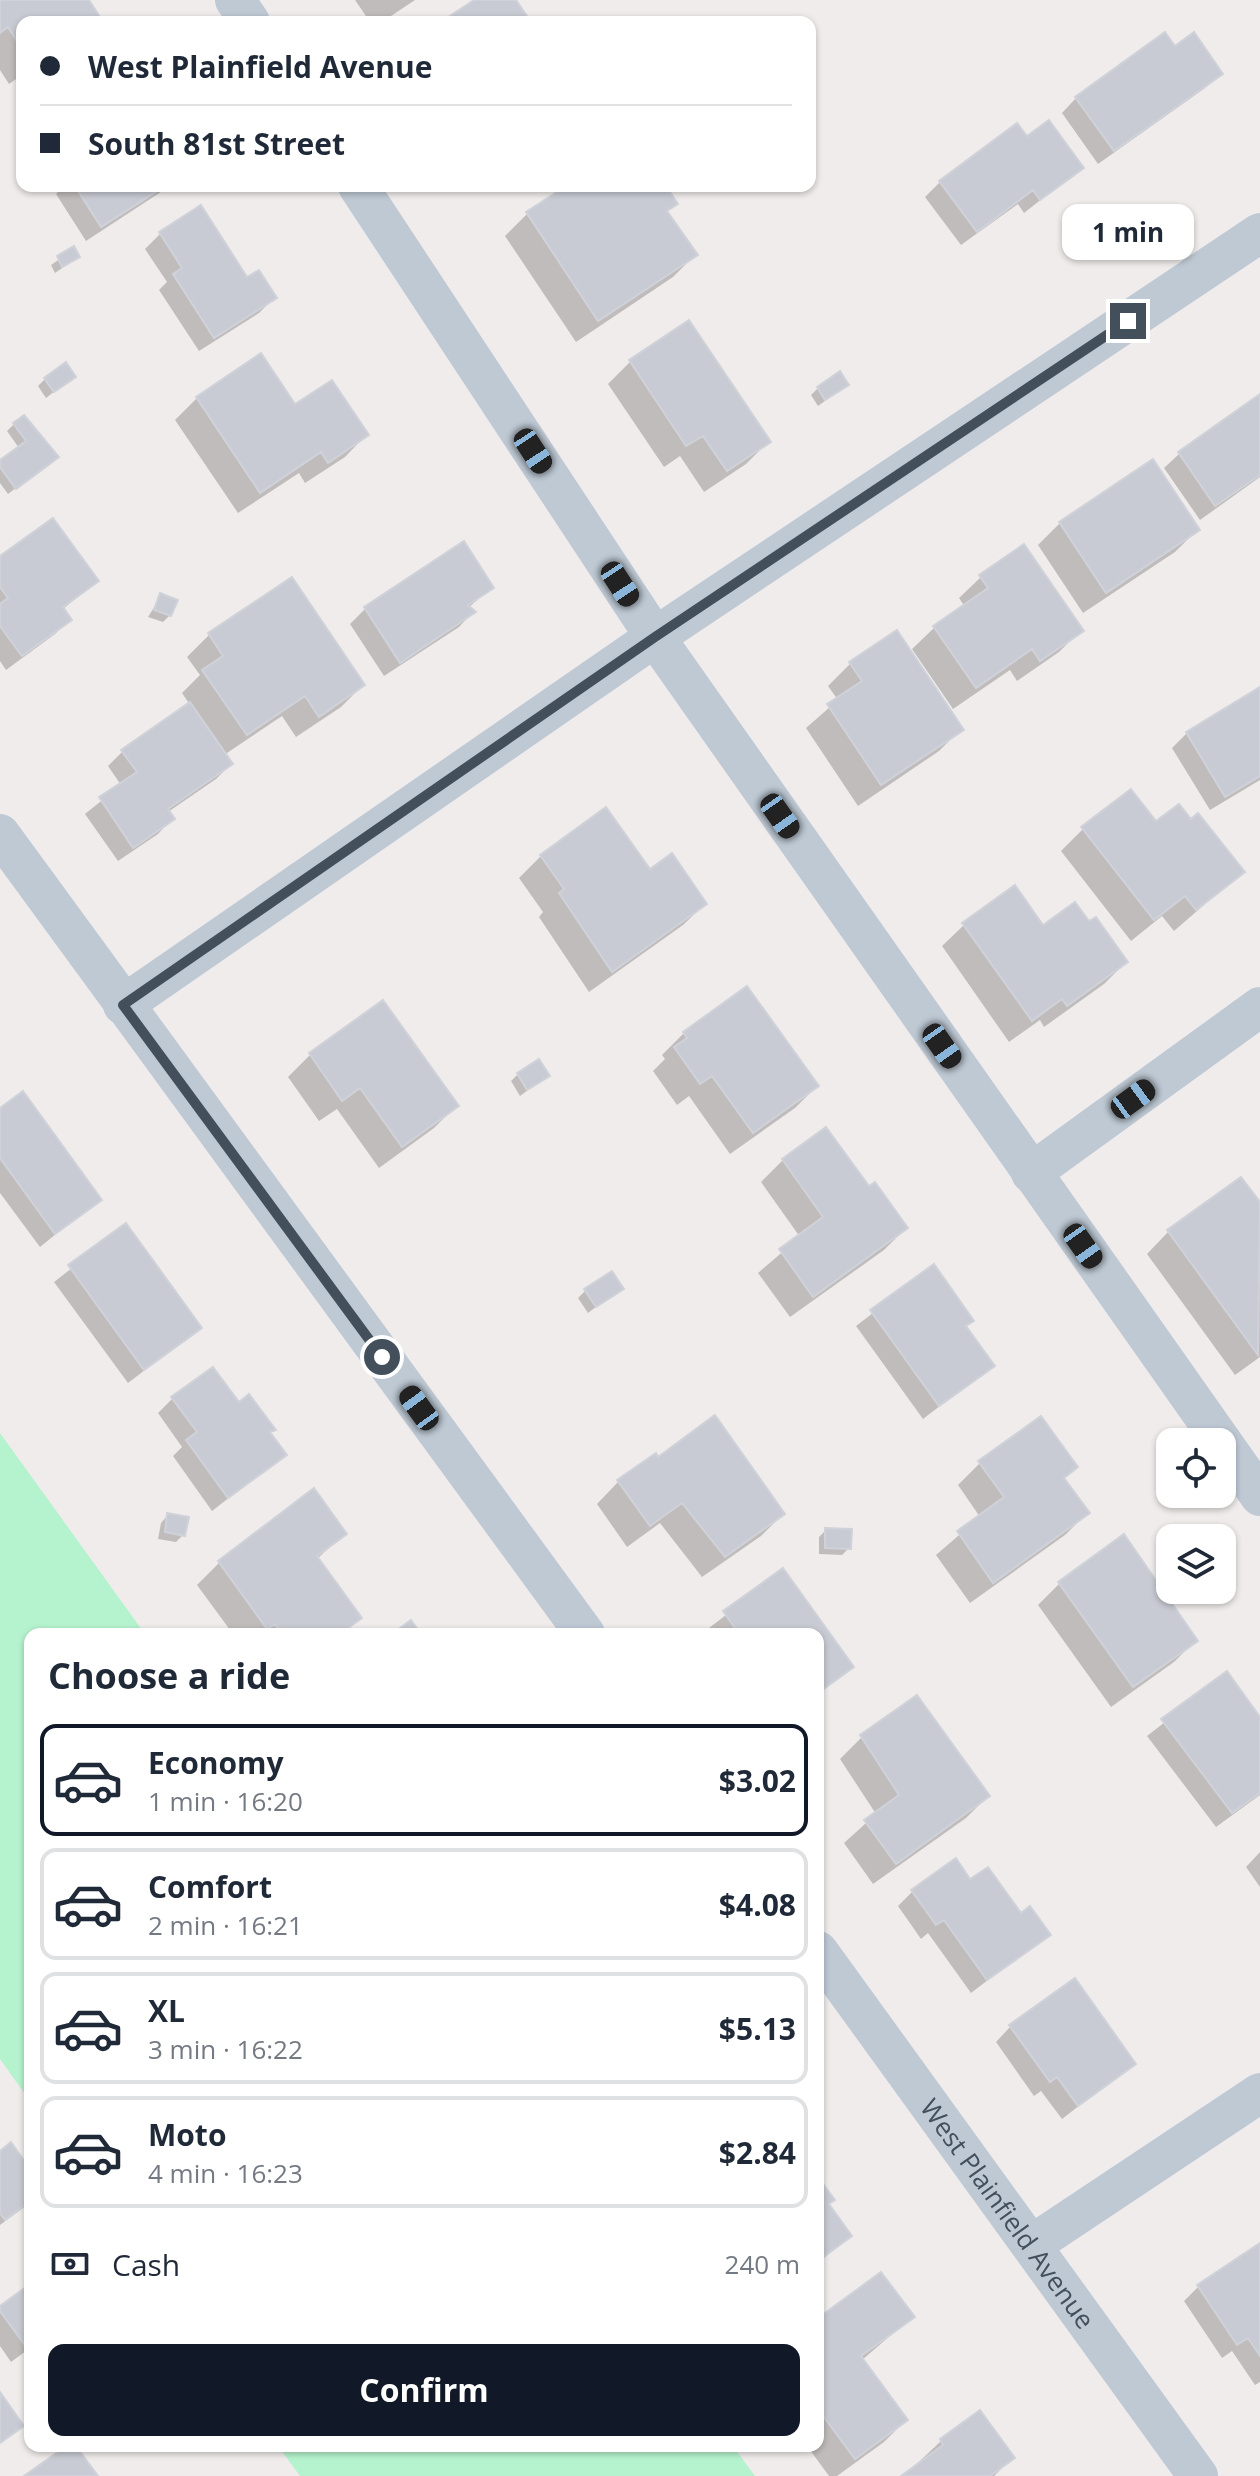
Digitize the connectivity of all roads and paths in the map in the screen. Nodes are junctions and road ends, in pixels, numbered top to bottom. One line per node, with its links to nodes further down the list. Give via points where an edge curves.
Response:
1 (362, 192): 3 (street)
2 (1260, 233): 3 (street)
3 (655, 637): 5 (street); 7 (street)
4 (0, 834): 5 (street)
5 (123, 1005): 11 (street)
6 (1260, 1007): 7 (street)
7 (1031, 1173): 8 (street)
8 (1212, 1428)
9 (1236, 1462): 10 (street)
10 (1260, 1496)
11 (581, 1628)
12 (824, 1959): 14 (street, West Plainfield Avenue)
13 (1260, 2093): 14 (street)
14 (1033, 2244): 15 (street, West Plainfield Avenue)
15 (1198, 2476)

